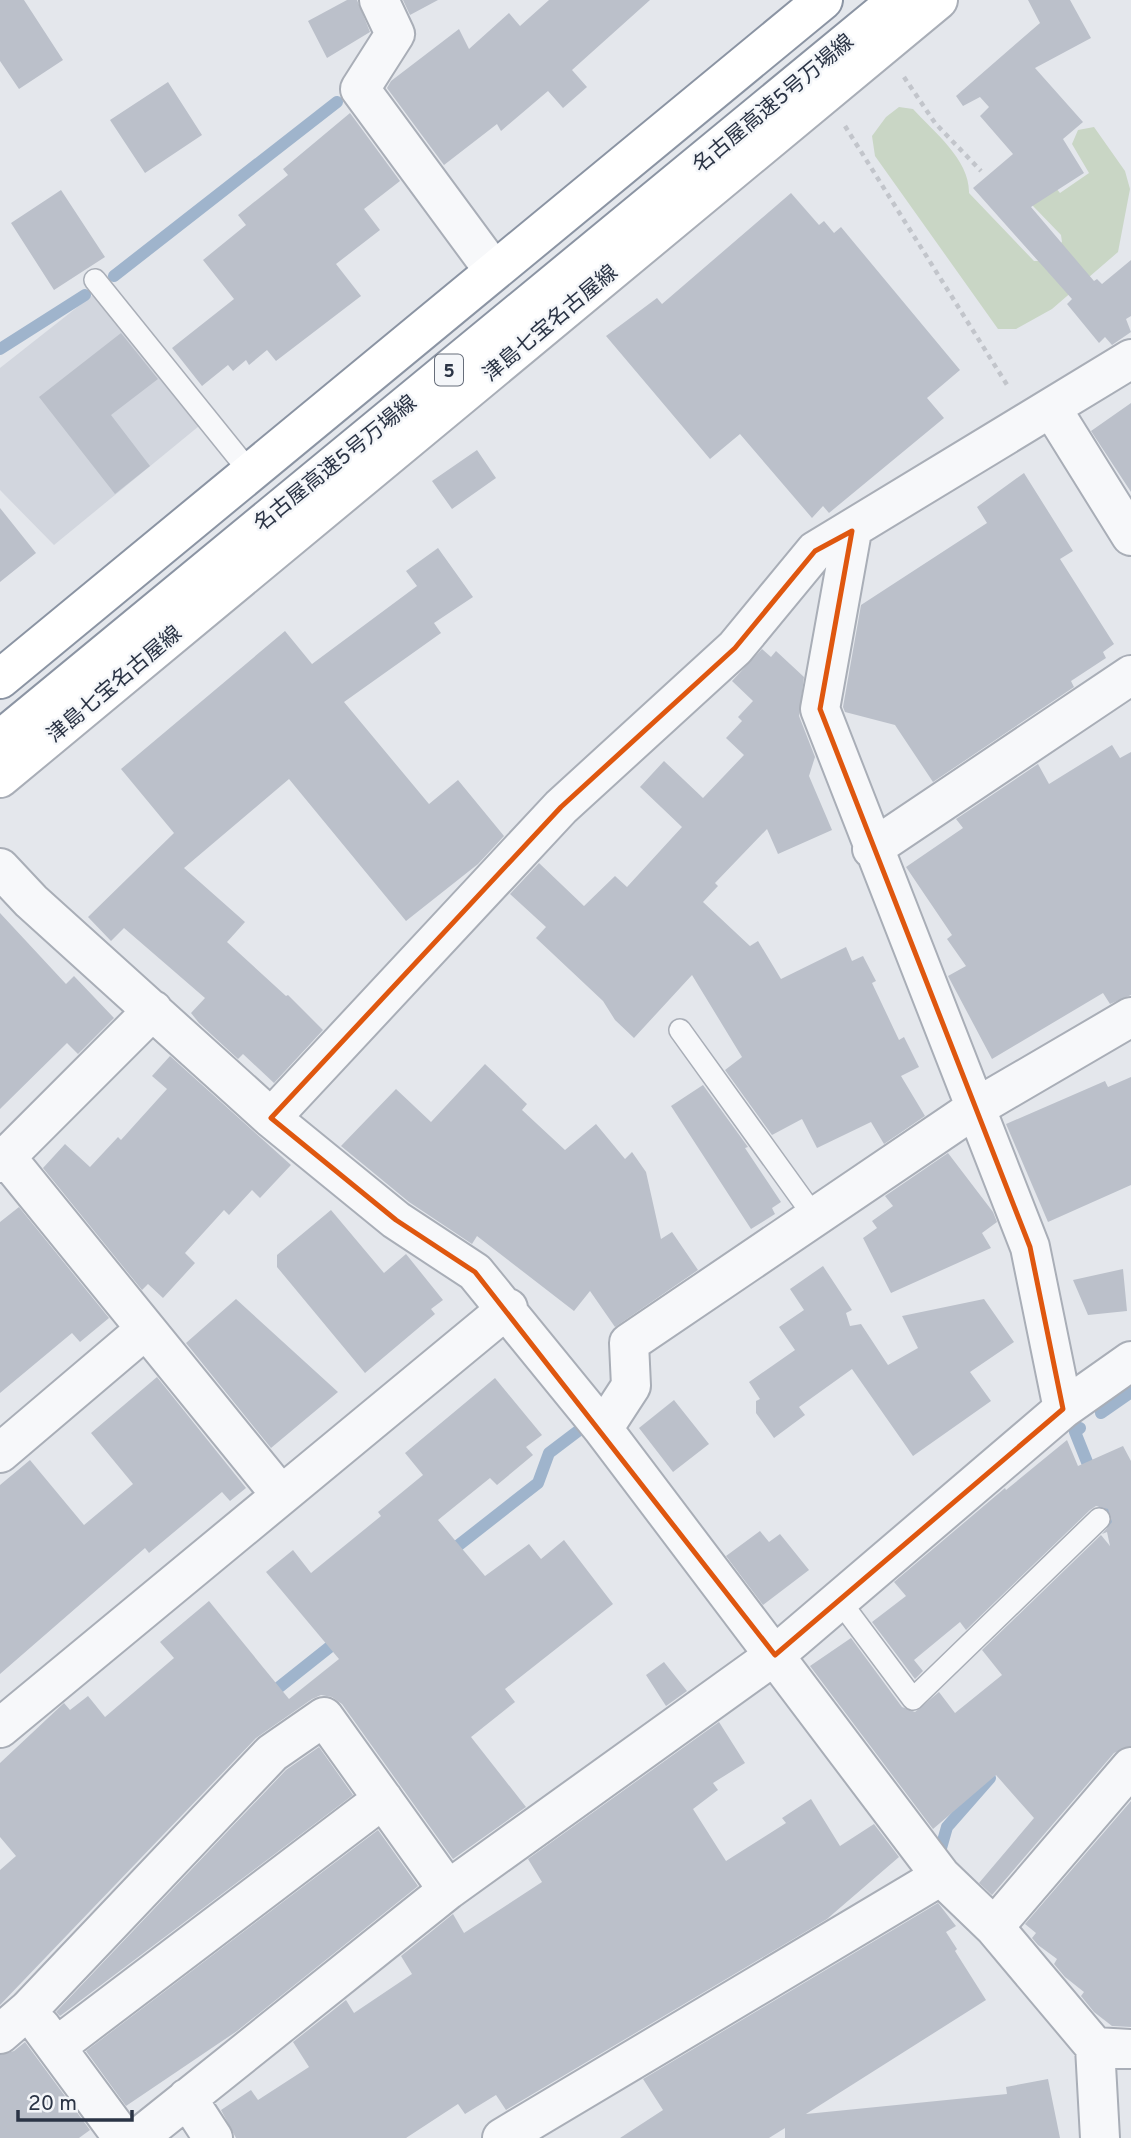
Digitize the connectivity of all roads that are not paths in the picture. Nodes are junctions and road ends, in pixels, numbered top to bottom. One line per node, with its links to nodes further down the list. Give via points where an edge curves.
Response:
1 (379, 0): 6 (street, via 395,34 359,89)
2 (798, 0): 6 (main road)
3 (822, 0): 15 (main road, 5)
4 (898, 0): 16 (main road, 名古屋高速5号万場線 / 5)
5 (938, 0): 17 (main road, 津島七宝名古屋線)
6 (486, 260): 10 (main road)
7 (95, 280): 10 (lane)
8 (1131, 359): 9 (street)
9 (1041, 415): 11 (street); 12 (street)
10 (241, 461): 13 (main road)
11 (852, 531): 18 (street, via 820,709); 24 (street, via 815,551 735,648 561,807)
12 (1131, 536)
13 (0, 660)
14 (1131, 675): 18 (street)
15 (0, 679)
16 (0, 740)
17 (0, 778)
18 (872, 849): 23 (street)
19 (0, 868): 20 (street)
20 (153, 1010): 24 (street); 25 (street)
21 (1131, 1017): 23 (street)
22 (680, 1030): 26 (lane)
23 (977, 1108): 26 (street); 30 (street, via 1030,1247)
24 (271, 1118): 27 (street, via 396,1220 475,1272)
25 (3, 1160): 28 (street)
26 (814, 1216): 31 (street, via 629,1343 631,1386)
27 (508, 1308): 31 (street); 33 (street)
28 (146, 1329): 32 (street); 33 (street)
29 (1131, 1361): 30 (street)
30 (1063, 1409): 35 (street)
31 (603, 1429): 36 (street)
32 (0, 1453)
33 (281, 1495): 37 (street)
34 (1099, 1519): 35 (lane, via 913,1699)
35 (839, 1600): 36 (street)
36 (775, 1655): 40 (street); 41 (street)
37 (1, 1725)
38 (1131, 1767): 42 (street)
39 (383, 1799): 41 (street); 43 (street, via 324,1717 272,1753); 44 (street)
40 (941, 1875): 42 (street); 50 (street)
41 (447, 1890): 46 (street)
42 (994, 1927): 45 (street)
43 (14, 2022): 44 (street)
44 (56, 2048): 47 (street)
45 (1113, 2048): 51 (street)
46 (187, 2098): 48 (street); 49 (street)
47 (123, 2138)
48 (138, 2138)
49 (213, 2138)
50 (502, 2138)
51 (1100, 2138)

